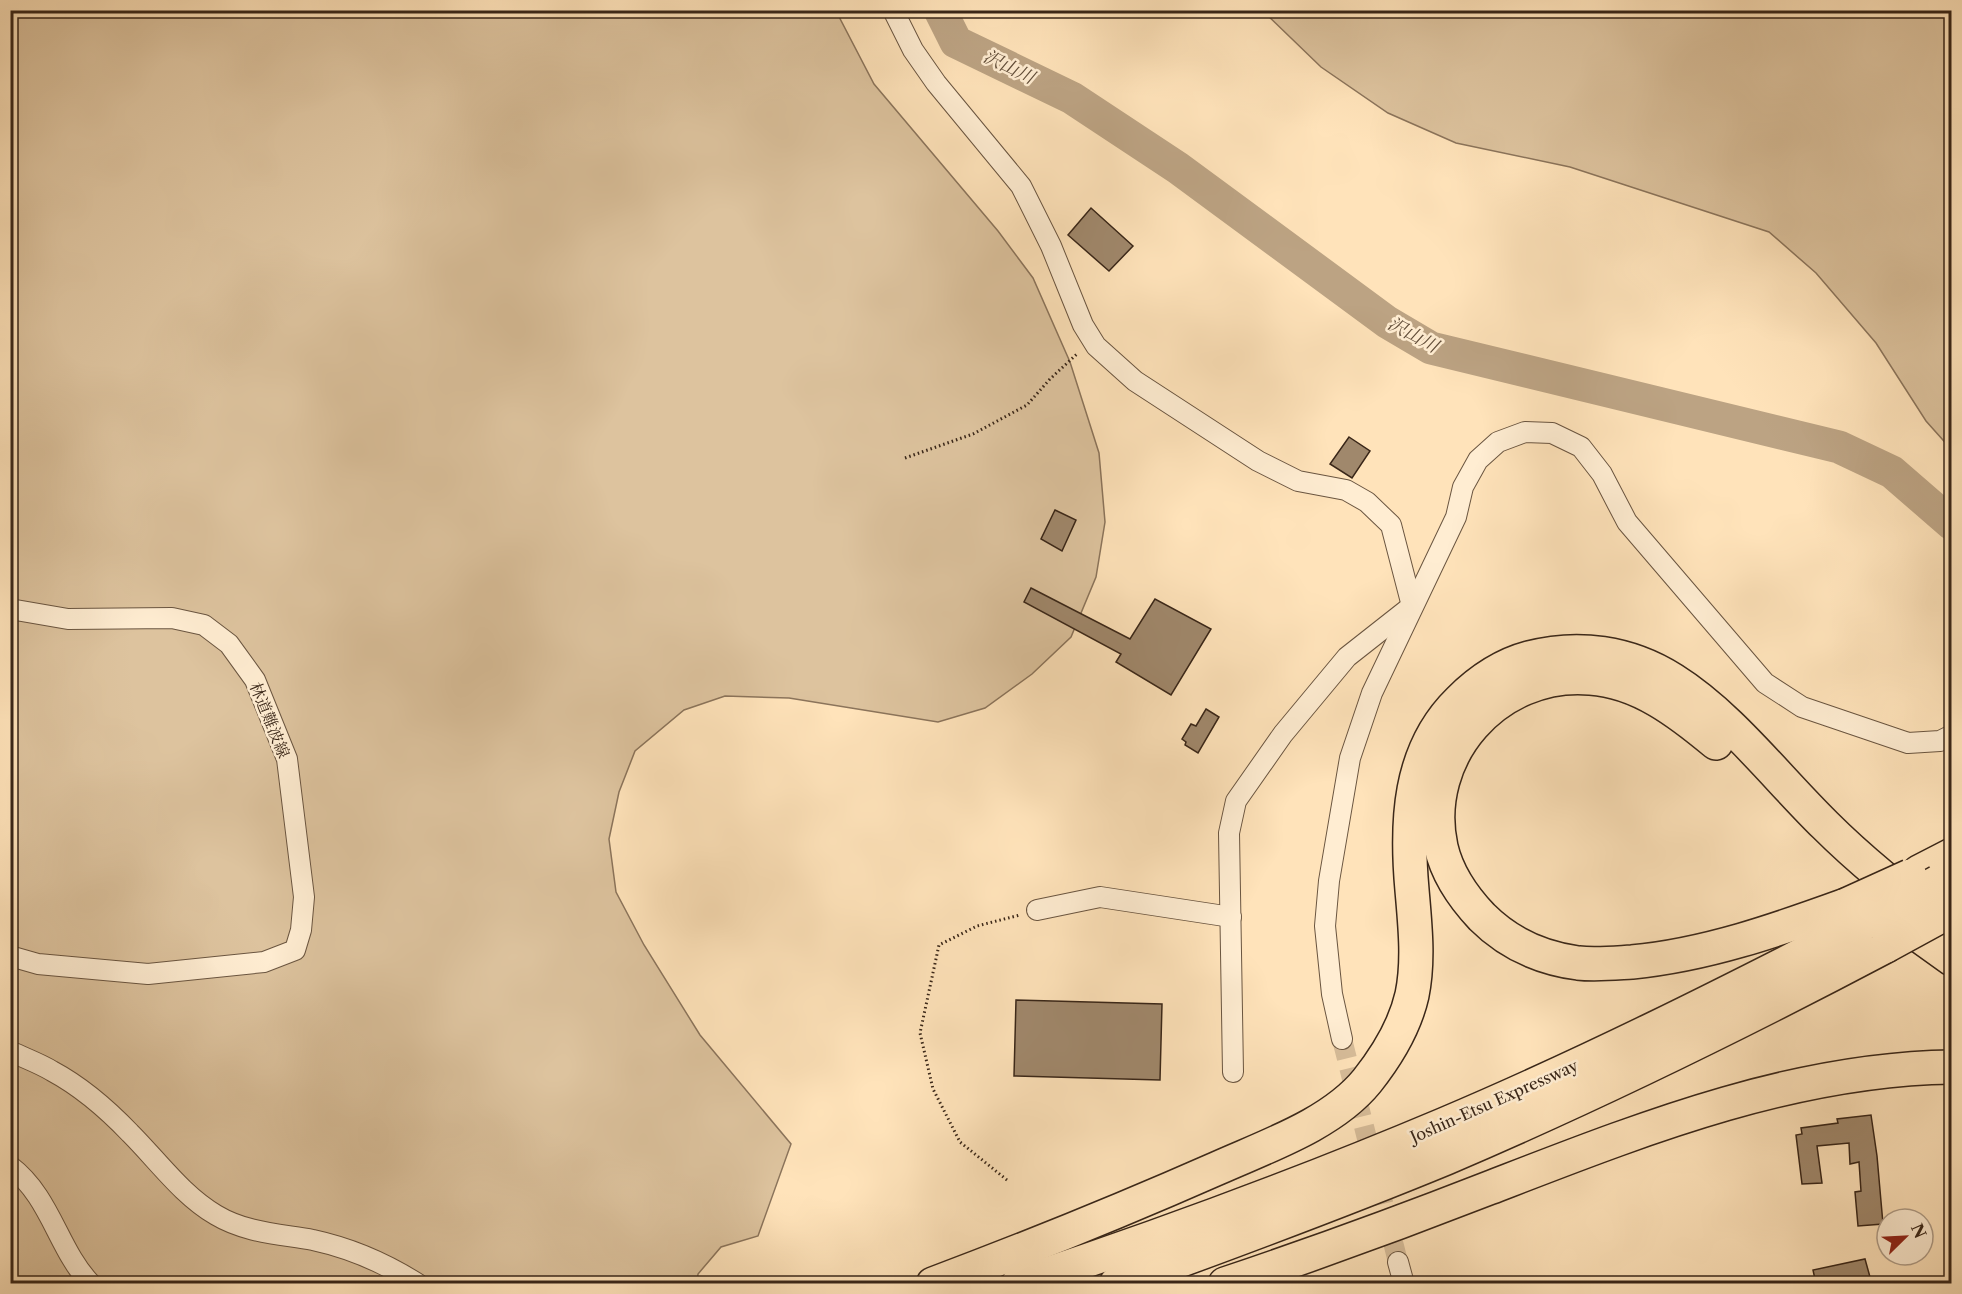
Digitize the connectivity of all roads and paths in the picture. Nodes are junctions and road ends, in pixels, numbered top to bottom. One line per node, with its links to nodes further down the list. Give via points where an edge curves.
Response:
1 (893, 10): 2 (street, via 913,50 936,83 1021,186)
2 (1093, 340): 3 (path, via 1027,405 973,434); 4 (street, via 1135,381 1258,461 1298,481 1346,490 1366,502 1391,525)
3 (905, 458)
4 (1412, 606): 6 (street, via 1456,517 1463,487 1478,460 1498,442 1525,432 1552,433 1581,447 1602,474 1627,522 1765,683 1802,707 1908,743 1940,741); 9 (street, via 1347,657 1283,734 1236,801 1229,833); 14 (street, via 1372,693 1350,758 1329,881 1327,959)
5 (10, 609): 12 (street, 林道難波線, via 68,619 172,618 204,625 229,644 255,680 287,759 304,897 295,950 264,962 148,974 38,964)
6 (1952, 735)
7 (1942, 879): 10 (highway, Joshin-Etsu Expressway, bridge)
8 (1037, 910): 9 (street, via 1100,897); 19 (path, via 977,926 939,945 920,1033 933,1089 960,1142)
9 (1231, 917): 17 (street)
10 (1865, 924): 13 (highway, via 1748,939 1655,960 1615,963 1580,963 1519,946 1472,905 1454,879 1442,849 1437,819 1449,762 1465,734 1485,711 1536,683 1591,678 1650,695 1686,717 1717,744 1850,878 1893,916); 24 (highway, Joshin-Etsu Expressway, via 1663,1025 1443,1125 1217,1215); 25 (highway, Joshin-Etsu Expressway, via 1772,1006 1560,1108 1340,1200)
11 (1952, 931): 23 (highway, via 1876,874 1734,730 1672,679 1609,654 1551,652 1522,660 1468,692 1446,714 1418,767 1410,833 1416,959 1411,997 1383,1058 1364,1084 1302,1130 1105,1217)
12 (10, 956)
13 (1952, 959)
14 (1342, 1039)
15 (10, 1051): 22 (street, via 53,1071 100,1105 183,1189 216,1215 247,1229 315,1241 364,1255)
16 (1952, 1067): 26 (highway, via 1824,1079 1715,1107)
17 (1233, 1072)
18 (10, 1166): 21 (street, via 24,1177 53,1219 81,1273)
19 (1007, 1180)
20 (1398, 1262): 27 (street)
21 (91, 1284)
22 (418, 1284)
23 (933, 1284)
24 (1018, 1284)
25 (1116, 1284)
26 (1224, 1284)
27 (1404, 1284)

